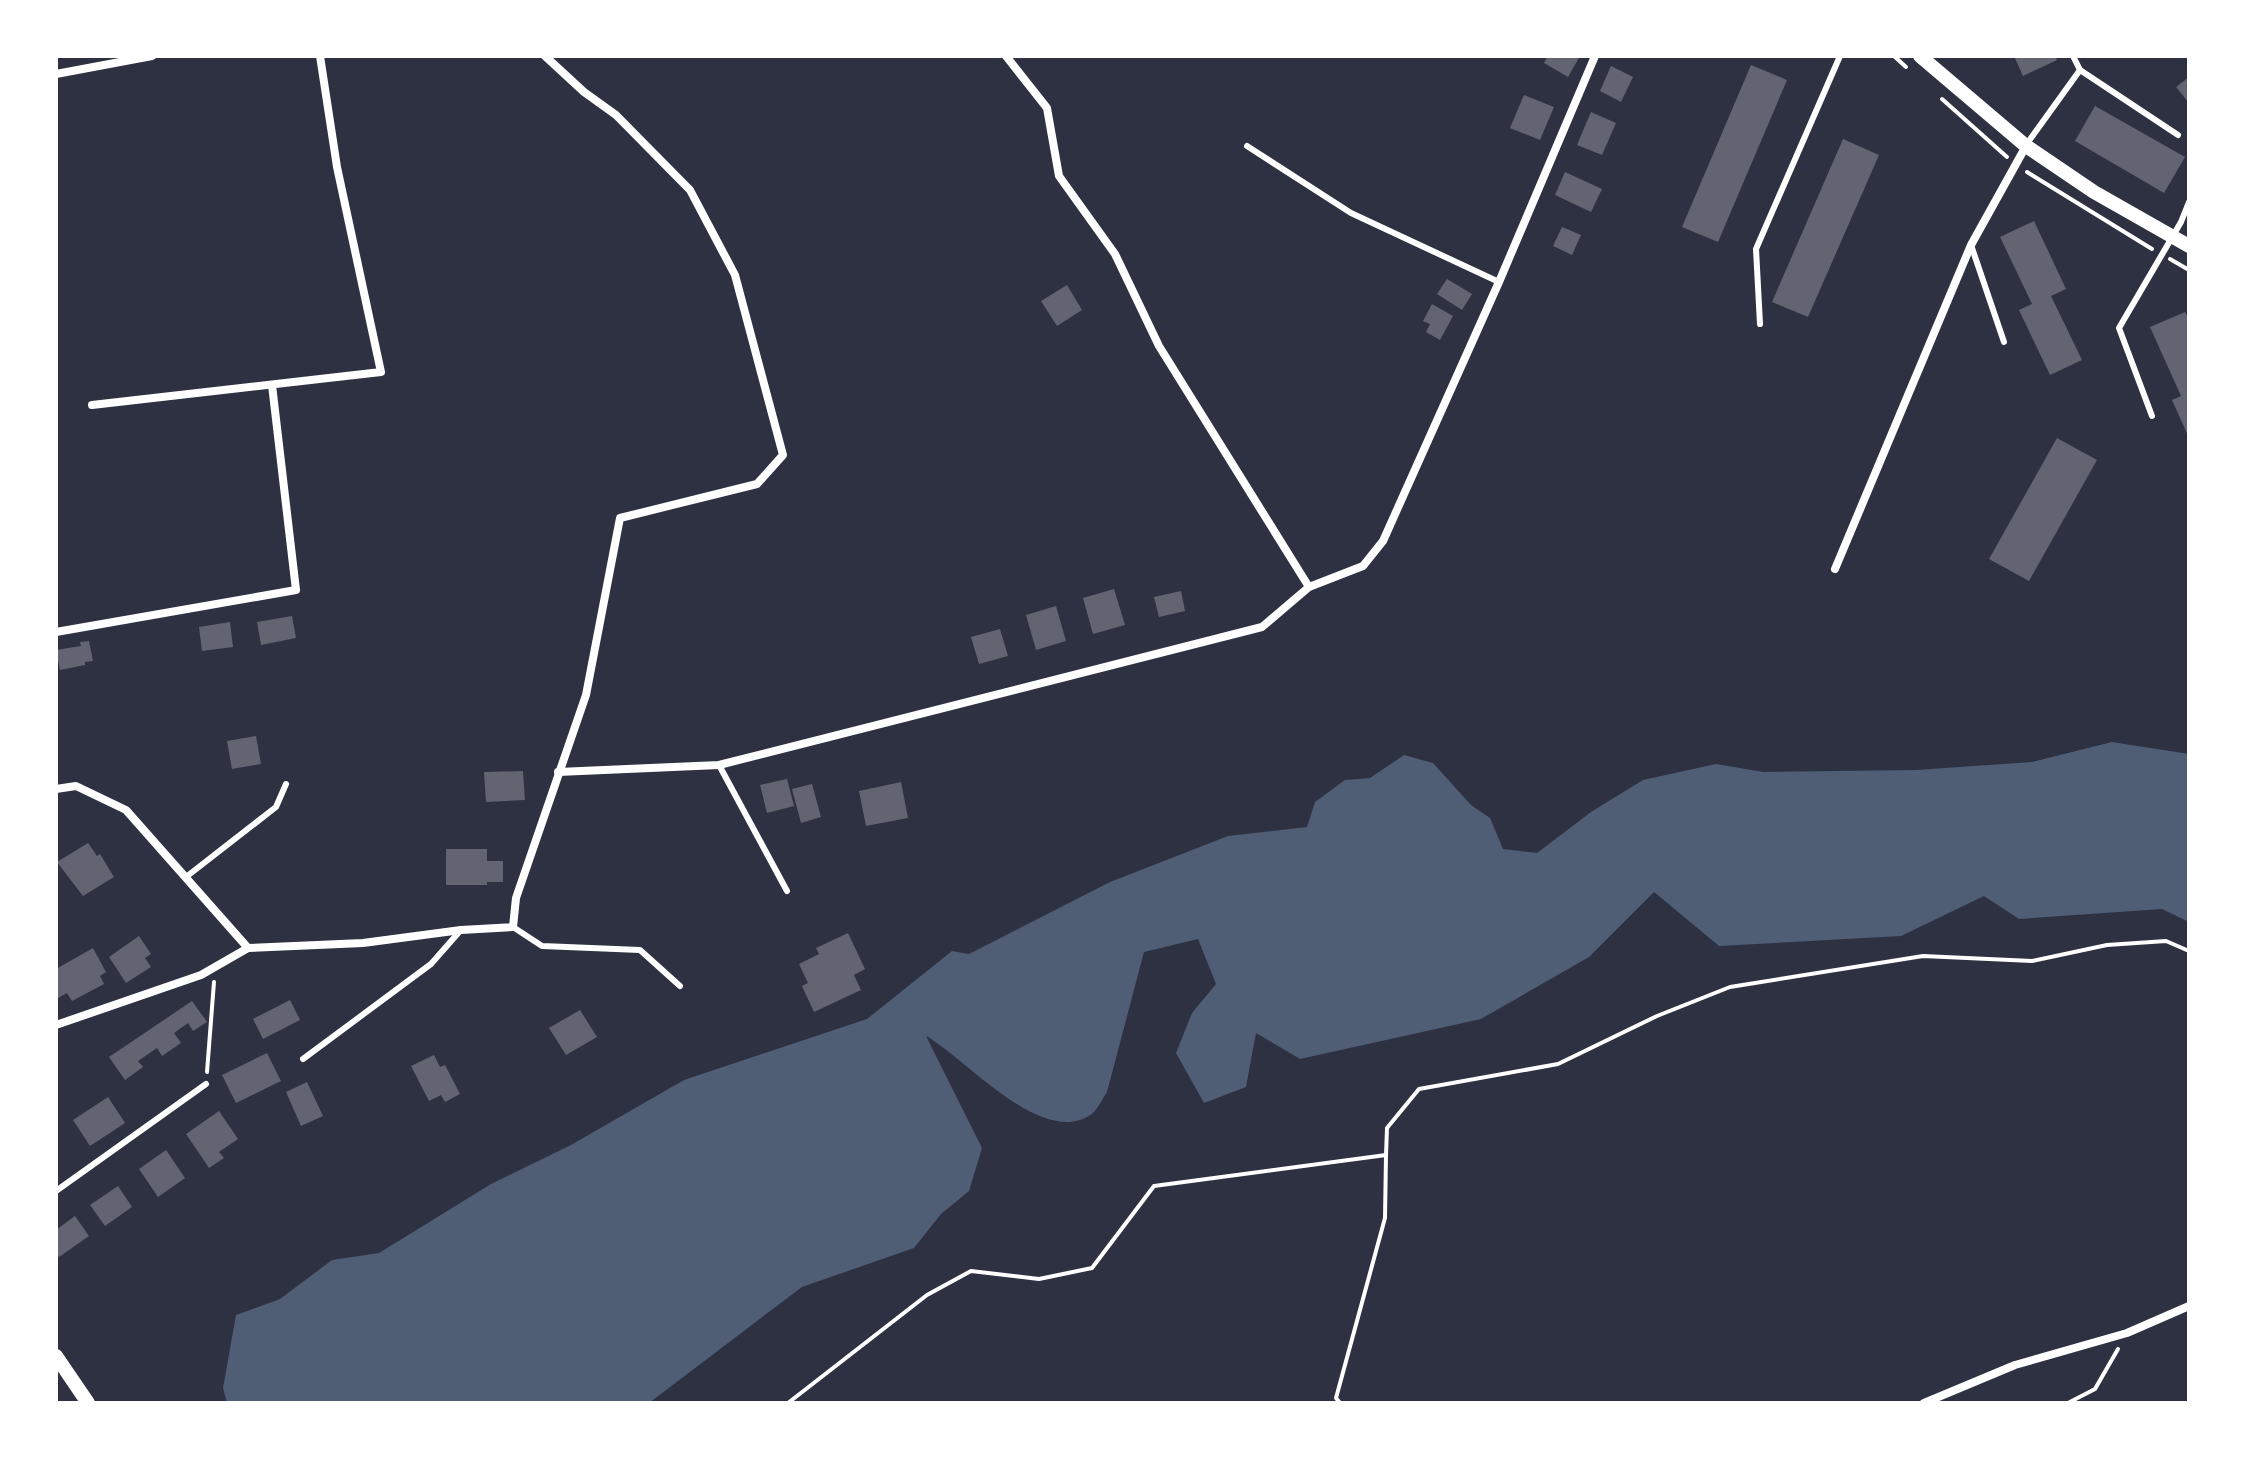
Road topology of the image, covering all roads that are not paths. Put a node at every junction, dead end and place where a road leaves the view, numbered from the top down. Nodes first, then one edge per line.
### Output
1 (152, 56) edge
2 (320, 56) edge
3 (545, 56) edge
4 (1006, 56) edge
5 (1595, 56) edge
6 (1840, 56) edge
7 (1920, 56) edge
8 (2073, 56) edge
9 (2080, 70) junction
10 (56, 74) edge
11 (2178, 135) dead end
12 (1247, 146) dead end
13 (2026, 146) junction
14 (2189, 202) edge
15 (2172, 237) junction
16 (1971, 245) junction
17 (2189, 246) edge
18 (1499, 282) junction
19 (1760, 324) dead end
20 (2004, 342) dead end
21 (272, 385) junction
22 (92, 405) dead end
23 (2152, 416) dead end
24 (1835, 569) dead end
25 (1309, 587) junction
26 (56, 632) edge
27 (719, 765) junction
28 (558, 772) junction
29 (286, 784) dead end
30 (56, 789) edge
31 (186, 877) junction
32 (787, 891) dead end
33 (513, 927) junction
34 (461, 930) junction
35 (248, 948) junction
36 (680, 986) dead end
37 (56, 1025) edge
38 (303, 1059) dead end
39 (206, 1084) road end
40 (56, 1191) edge
41 (2189, 1306) edge
42 (56, 1356) edge
43 (1952, 1393) junction
44 (88, 1403) edge
45 (1924, 1403) edge
46 (1948, 1403) edge

1 - 10 street
2 - 21 street
3 - 28 street
4 - 25 street
5 - 18 street
6 - 19 lane
7 - 13 street
8 - 9 lane
9 - 11 lane
9 - 13 lane
12 - 18 lane
13 - 15 street
13 - 16 street
14 - 15 lane
15 - 17 street
15 - 23 lane
16 - 20 lane
16 - 24 street
18 - 25 street
21 - 22 street
21 - 26 street
25 - 27 street
27 - 28 street
27 - 32 lane
28 - 33 street
29 - 31 lane
30 - 31 street
31 - 35 street
33 - 34 street
33 - 36 lane
34 - 35 street
34 - 38 lane
35 - 37 street
39 - 40 lane
41 - 43 street
42 - 44 street
43 - 45 street
43 - 46 street

